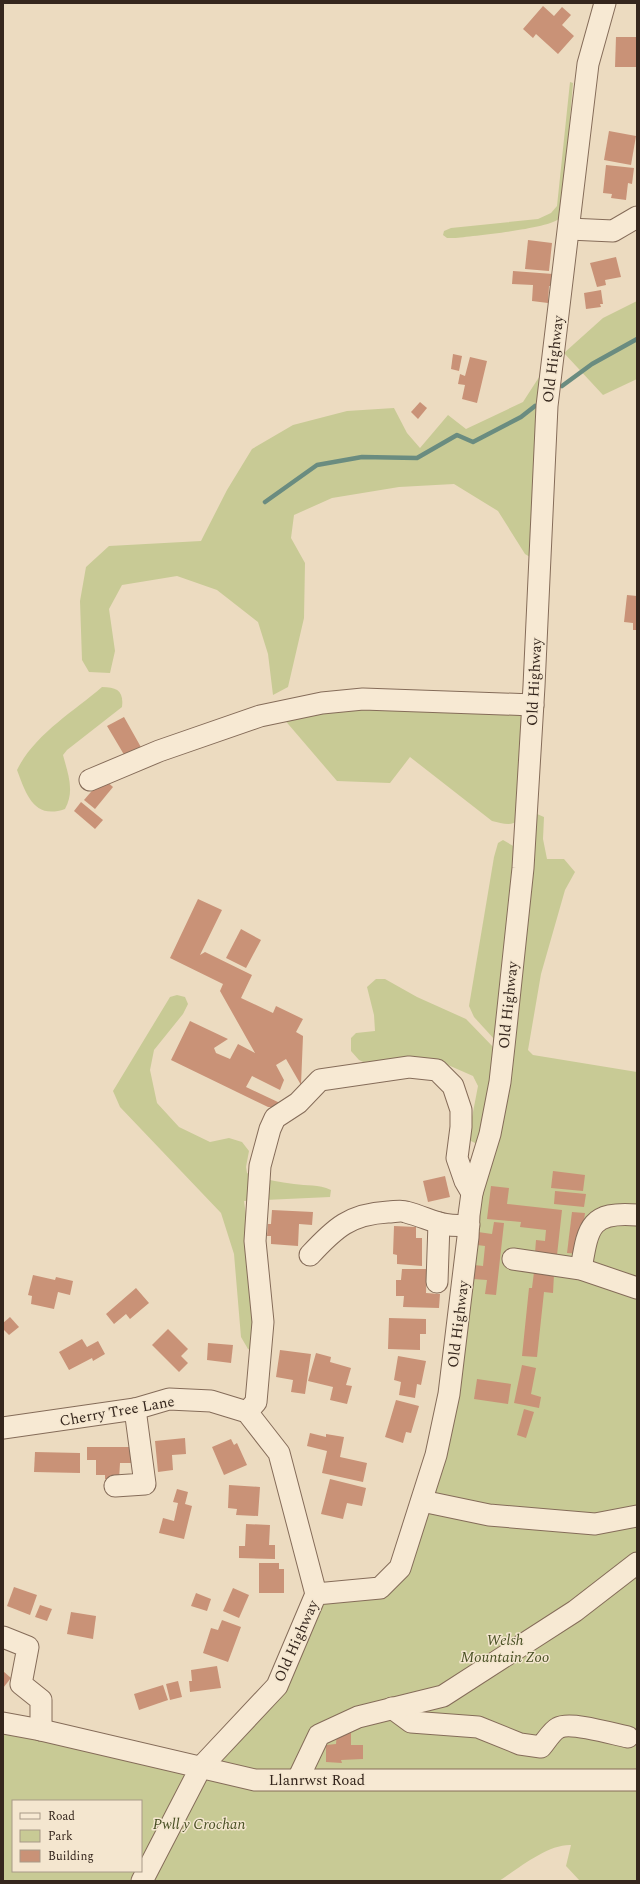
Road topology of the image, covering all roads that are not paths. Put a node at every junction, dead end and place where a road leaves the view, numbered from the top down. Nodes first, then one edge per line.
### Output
1 (605, 3) edge
2 (637, 217) edge
3 (569, 229) junction
4 (533, 705) junction
5 (90, 780) dead end
6 (472, 1193) junction
7 (637, 1215) edge
8 (439, 1223) junction
9 (469, 1225) junction
10 (310, 1255) dead end
11 (513, 1259) dead end
12 (581, 1269) junction
13 (437, 1282) dead end
14 (637, 1288) edge
15 (135, 1409) junction
16 (248, 1412) junction
17 (3, 1428) edge
18 (115, 1486) dead end
19 (422, 1501) junction
20 (637, 1516) edge
21 (637, 1562) edge
22 (316, 1594) junction
23 (3, 1637) edge
24 (392, 1708) junction
25 (3, 1723) edge
26 (41, 1730) junction
27 (628, 1737) dead end
28 (201, 1768) junction
29 (298, 1780) junction
30 (637, 1780) edge
31 (142, 1881) edge

1 - 3 street, Old Highway
2 - 3 street
3 - 4 street, Old Highway
4 - 5 street
4 - 6 street, Old Highway
6 - 9 street, Old Highway
6 - 16 street
7 - 12 street
8 - 9 street
8 - 10 street
8 - 13 street
9 - 19 street, Old Highway
11 - 12 street
12 - 14 street
15 - 16 street, Cherry Tree Lane
15 - 17 street, Cherry Tree Lane
15 - 18 street
16 - 22 street
19 - 20 street
19 - 22 street, Old Highway
21 - 24 street
22 - 28 street, Old Highway
23 - 26 street
24 - 27 street
24 - 29 street
25 - 26 street, Llanrwst Road
26 - 28 street, Llanrwst Road
28 - 29 street, Llanrwst Road
28 - 31 street, Old Highway
29 - 30 street, Llanrwst Road

